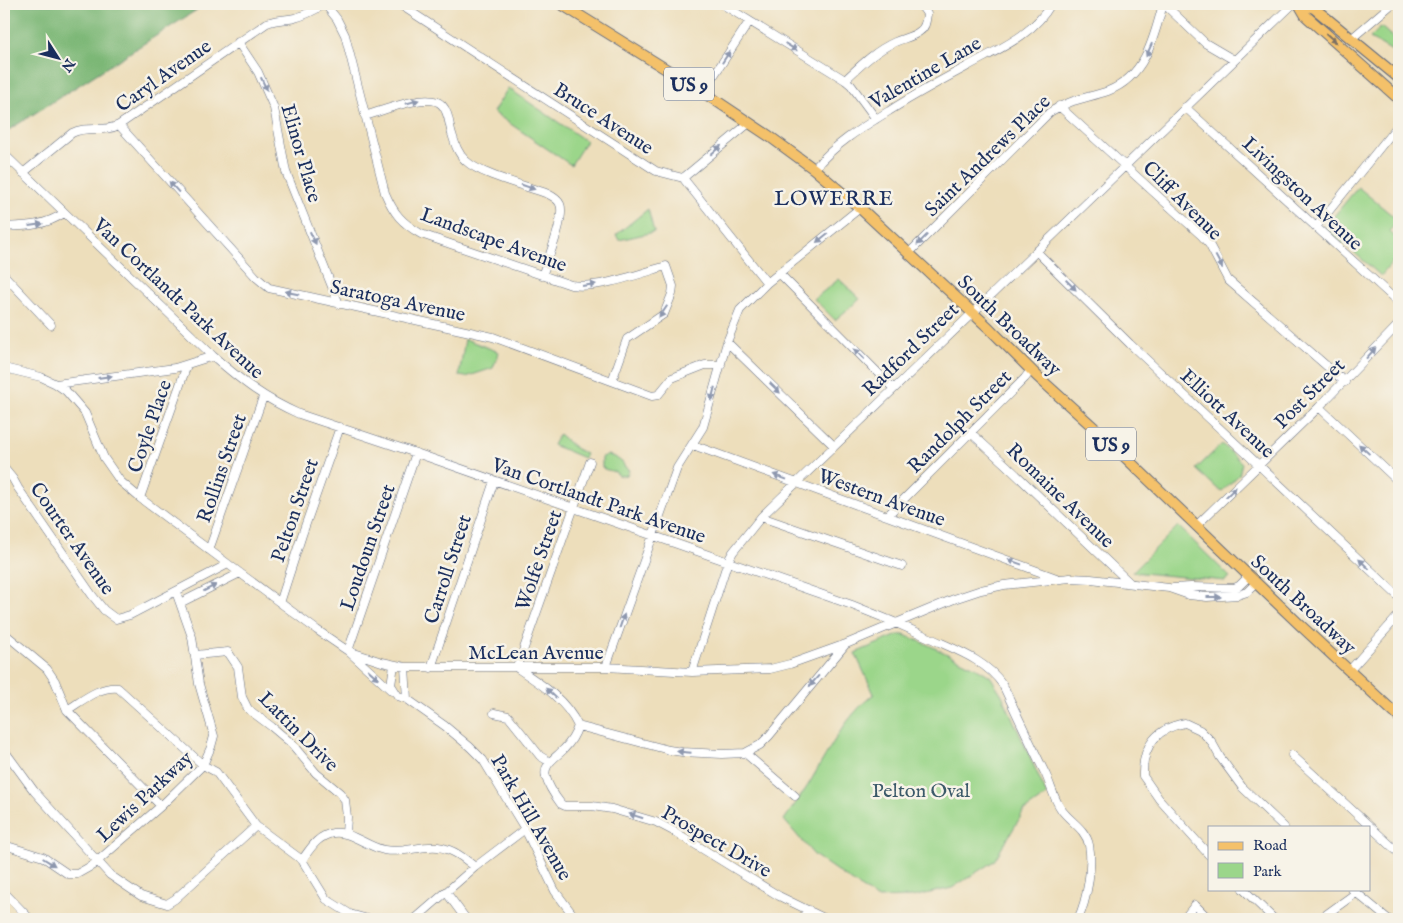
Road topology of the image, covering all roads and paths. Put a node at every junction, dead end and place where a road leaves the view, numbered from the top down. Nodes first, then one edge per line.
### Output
1 (325, 4) edge
2 (399, 4) edge
3 (561, 4) edge
4 (722, 4) edge
5 (920, 4) edge
6 (1051, 4) edge
7 (1164, 4) edge
8 (1293, 4) edge
9 (1299, 4) edge
10 (1304, 4) edge
11 (1392, 4) edge
12 (749, 22) junction
13 (1351, 39) junction
14 (238, 42) junction
15 (1234, 60) junction
16 (1399, 78) edge
17 (846, 80) junction
18 (703, 92) junction
19 (1399, 99) edge
20 (1059, 106) junction
21 (1185, 107) junction
22 (365, 116) junction
23 (876, 119) junction
24 (750, 123) junction
25 (1399, 124) edge
26 (119, 125) junction
27 (4, 154) edge
28 (1125, 165) junction
29 (814, 169) junction
30 (23, 173) junction
31 (683, 178) junction
32 (860, 208) junction
33 (64, 213) junction
34 (4, 227) edge
35 (1316, 227) junction
36 (1036, 251) junction
37 (909, 254) junction
38 (779, 273) junction
39 (4, 274) edge
40 (542, 276) junction
41 (767, 283) junction
42 (1399, 303) edge
43 (339, 304) junction
44 (972, 312) junction
45 (1399, 324) edge
46 (51, 325) dead end
47 (727, 342) junction
48 (213, 356) junction
49 (187, 365) junction
50 (721, 365) junction
51 (4, 368) edge
52 (1031, 370) junction
53 (612, 381) junction
54 (1345, 382) junction
55 (56, 384) junction
56 (893, 388) junction
57 (263, 396) junction
58 (1319, 407) junction
59 (340, 428) junction
60 (970, 432) junction
61 (693, 445) junction
62 (834, 446) junction
63 (416, 453) junction
64 (590, 462) dead end
65 (1259, 464) junction
66 (4, 468) edge
67 (494, 481) junction
68 (1399, 482) edge
69 (797, 483) junction
70 (140, 498) junction
71 (574, 508) junction
72 (887, 516) junction
73 (761, 517) junction
74 (1196, 526) junction
75 (652, 536) junction
76 (209, 550) junction
77 (728, 562) junction
78 (228, 564) junction
79 (902, 566) dead end
80 (240, 573) junction
81 (1061, 579) junction
82 (1253, 580) junction
83 (1130, 583) junction
84 (176, 592) junction
85 (1399, 597) edge
86 (180, 602) junction
87 (280, 603) junction
88 (1399, 615) edge
89 (895, 622) junction
90 (4, 633) edge
91 (846, 644) junction
92 (348, 651) junction
93 (195, 655) junction
94 (394, 665) junction
95 (405, 667) junction
96 (606, 667) junction
97 (431, 668) junction
98 (517, 668) junction
99 (1350, 670) junction
100 (692, 672) junction
101 (398, 696) junction
102 (407, 699) junction
103 (67, 710) junction
104 (494, 713) dead end
105 (1399, 717) edge
106 (578, 726) junction
107 (4, 750) edge
108 (745, 753) junction
109 (1292, 755) dead end
110 (550, 762) junction
111 (203, 766) junction
112 (795, 796) dead end
113 (161, 806) junction
114 (256, 826) junction
115 (1283, 826) edge
116 (1370, 826) edge
117 (1370, 826) edge
118 (525, 829) junction
119 (346, 834) junction
120 (4, 845) edge
121 (1399, 853) edge
122 (1208, 854) edge
123 (98, 860) junction
124 (302, 860) junction
125 (475, 867) junction
126 (1244, 890) edge
127 (1354, 891) edge
128 (4, 892) edge
129 (446, 892) junction
130 (809, 910) junction
131 (30, 919) edge
132 (368, 919) edge
133 (415, 919) edge
134 (466, 919) edge
135 (576, 919) edge
136 (801, 919) edge
137 (826, 919) edge
138 (1078, 919) edge
139 (1184, 919) edge
140 (1209, 919) edge
141 (1274, 919) edge
142 (1320, 919) edge
143 (1388, 919) edge

1 - 14 street, Caryl Avenue
1 - 22 street, Landscape Avenue
2 - 31 street, Bruce Avenue
3 - 18 main road, South Broadway / US 9
4 - 12 street
5 - 17 street
6 - 23 street, Valentine Lane
7 - 15 street
7 -> 20 street, Saint Andrews Place
8 - 15 street, Radford Street
9 -> 19 main road
10 - 13 main road
11 - 13 street
12 -> 17 street
18 -> 12 street
13 - 16 main road
14 - 26 street, Caryl Avenue
14 -> 43 street, Elinor Place
15 - 21 street, Radford Street
17 - 23 street
18 - 24 main road, South Broadway / US 9
20 - 28 street, Cliff Avenue
20 -> 37 street, Saint Andrews Place
21 - 28 street, Radford Street
21 - 35 street, Livingston Avenue
22 - 40 street, Landscape Avenue
22 -> 40 street
23 - 29 street, Valentine Lane
24 - 29 main road, South Broadway / US 9
31 -> 24 street
25 - 35 street
26 - 30 street, Caryl Avenue
43 -> 26 street, Saratoga Avenue
27 - 30 street, Van Cortlandt Park Avenue
28 - 36 street, Radford Street
28 -> 54 street, Cliff Avenue
29 - 32 main road, South Broadway / US 9
30 - 33 street, Van Cortlandt Park Avenue
31 - 41 street
32 - 37 main road, South Broadway / US 9
32 -> 38 street
34 -> 33 street
33 - 48 street, Van Cortlandt Park Avenue
35 - 42 street, Livingston Avenue
36 - 44 street, Radford Street
36 -> 65 street, Elliott Avenue
37 - 44 main road, South Broadway / US 9
38 - 41 street
56 -> 38 street
39 - 46 street
40 -> 53 street, Landscape Avenue
41 - 47 street
43 - 53 street, Saratoga Avenue
44 - 52 main road, South Broadway / US 9
44 - 56 street, Radford Street
54 -> 45 street, Post Street
47 - 50 street
47 -> 62 street
48 - 49 street
48 - 57 street, Van Cortlandt Park Avenue
55 -> 49 street
49 - 70 street, Coyle Place
50 - 53 street, Saratoga Avenue
50 -> 61 street
51 - 55 street, McLean Avenue
52 - 60 street, Randolph Street
52 - 74 main road, South Broadway / US 9
54 - 58 street, Post Street
55 - 70 street, McLean Avenue
56 - 62 street, Radford Street
57 - 59 street, Van Cortlandt Park Avenue
57 - 76 street, Rollins Street
58 - 65 street, Post Street
68 -> 58 street
59 - 63 street, Van Cortlandt Park Avenue
59 - 87 street, Pelton Street
60 - 72 street, Randolph Street
60 - 83 street, Romaine Avenue
69 -> 61 street, Western Avenue
61 - 75 street
62 - 69 street, Radford Street
63 - 67 street, Van Cortlandt Park Avenue
63 - 92 street, Loudoun Street
64 - 71 street, Wolfe Street
74 -> 65 street, Post Street
85 -> 65 street, Elliott Avenue
66 - 84 street, Courter Avenue
67 - 71 street, Van Cortlandt Park Avenue
67 - 97 street, Carroll Street
69 - 72 street, Western Avenue
69 - 73 street, Radford Street
70 - 76 street, McLean Avenue
71 - 75 street, Van Cortlandt Park Avenue
71 - 98 street, Wolfe Street
81 -> 72 street, Western Avenue
73 - 77 street, Radford Street
73 - 79 street
74 - 82 main road, South Broadway / US 9
75 - 77 street, Van Cortlandt Park Avenue
96 -> 75 street
76 - 78 street, McLean Avenue
77 - 89 street, Van Cortlandt Park Avenue
77 - 100 street, Radford Street
78 - 80 street, McLean Avenue
78 - 84 street
86 -> 80 street
80 - 87 street, McLean Avenue
81 - 83 street, McLean Avenue
81 - 89 street, McLean Avenue
82 - 83 street, McLean Avenue
82 - 99 main road, South Broadway / US 9
84 - 86 street, Lewis Parkway
86 - 93 street, Lewis Parkway
87 - 92 street, McLean Avenue
88 - 99 street
89 - 91 street, McLean Avenue
89 - 138 street, Van Cortlandt Park Avenue
90 - 103 street
91 - 100 street, McLean Avenue
91 -> 108 street
92 - 94 street, McLean Avenue
92 -> 101 street
93 - 111 street, Lewis Parkway
93 - 119 street, Lattin Drive
94 - 95 street, McLean Avenue
94 - 101 street
95 - 97 street, McLean Avenue
95 - 102 street
96 - 98 street, McLean Avenue
96 - 100 street, McLean Avenue
97 - 98 street, McLean Avenue
106 -> 98 street
99 - 105 main road, South Broadway / US 9
101 - 102 street, Park Hill Avenue
102 - 118 street, Park Hill Avenue
103 - 111 street
103 - 113 street
104 - 110 street
108 -> 106 street
106 - 110 street
107 - 123 street
108 - 112 street
109 - 117 street
130 -> 110 street, Prospect Drive
111 - 113 street, Lewis Parkway
111 - 114 street
113 - 123 street, Lewis Parkway
114 - 123 street
114 - 124 street
115 - 122 street
116 - 121 street
118 - 125 street
118 - 135 street, Park Hill Avenue
119 - 124 street
119 - 125 street
120 -> 123 street, Lewis Parkway
124 - 132 street
125 - 129 street
126 - 141 street
127 - 142 street
127 - 143 street
128 - 131 street
129 - 133 street
129 - 134 street
130 - 136 street
130 - 137 street, Prospect Drive
139 - 140 street

